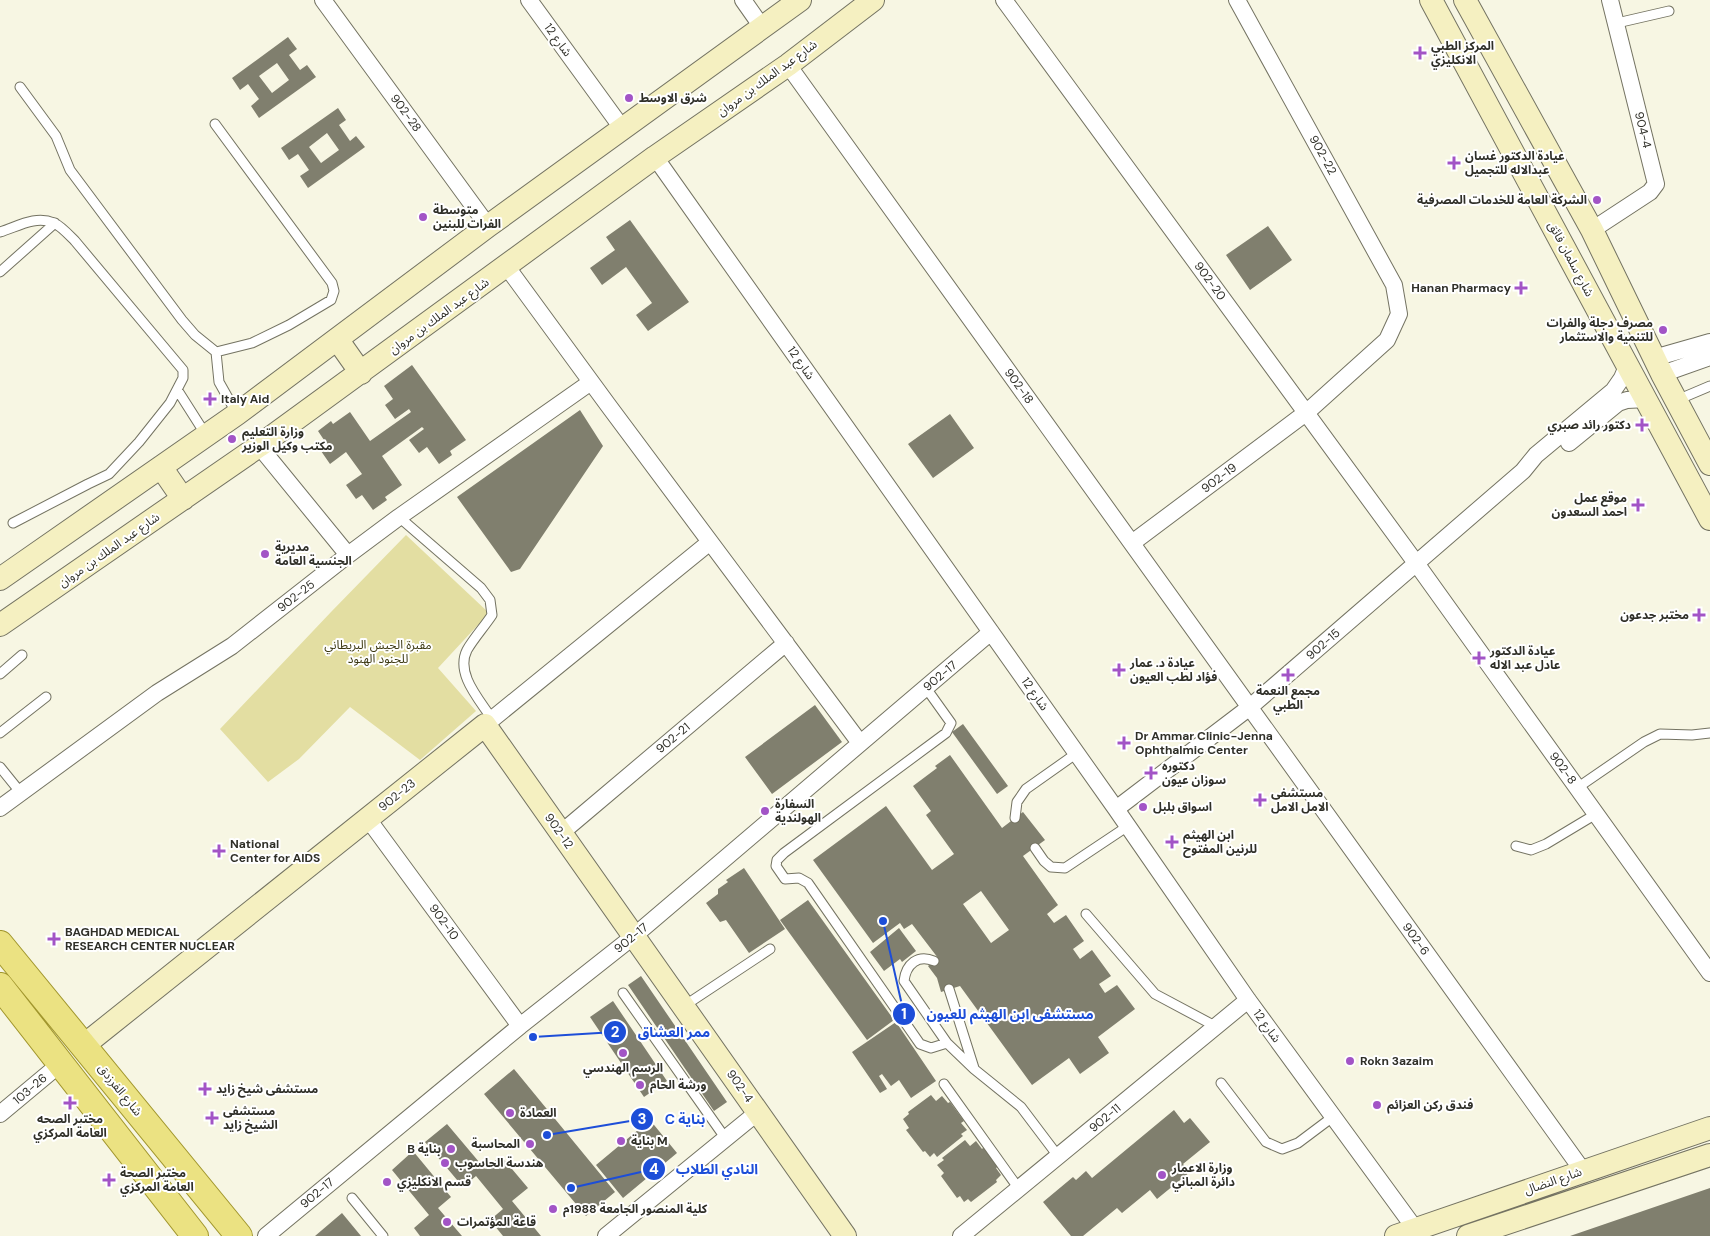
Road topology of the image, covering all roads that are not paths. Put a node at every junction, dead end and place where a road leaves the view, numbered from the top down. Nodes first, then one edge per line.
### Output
1 (323, 0) edge
2 (529, 0) edge
3 (743, 0) edge
4 (800, 0) edge
5 (1004, 0) edge
6 (1237, 0) edge
7 (1430, 0) edge
8 (1465, 0) edge
9 (1610, 0) edge
10 (863, 4) edge
11 (1669, 11) dead end
12 (1617, 24) junction
13 (762, 27) junction
14 (788, 65) junction
15 (20, 87) dead end
16 (215, 124) dead end
17 (622, 128) junction
18 (656, 157) junction
19 (55, 223) junction
20 (488, 226) junction
21 (1592, 230) junction
22 (0, 232) edge
23 (507, 267) junction
24 (0, 272) edge
25 (1398, 314) joint
26 (337, 339) junction
27 (1710, 342) edge
28 (216, 352) junction
29 (1710, 358) edge
30 (1628, 364) junction
31 (1658, 366) junction
32 (361, 373) junction
33 (591, 382) junction
34 (1710, 386) edge
35 (178, 391) junction
36 (1647, 399) junction
37 (1676, 400) junction
38 (1306, 412) junction
39 (237, 414) junction
40 (206, 436) junction
41 (259, 446) junction
42 (1710, 464) edge
43 (161, 467) junction
44 (1523, 472) junction
45 (183, 499) junction
46 (399, 517) junction
47 (1710, 519) edge
48 (13, 523) dead end
49 (710, 542) junction
50 (1132, 543) junction
51 (348, 555) junction
52 (1416, 563) junction
53 (0, 579) edge
54 (0, 625) edge
55 (991, 632) junction
56 (786, 644) junction
57 (22, 655) dead end
58 (0, 674) edge
59 (926, 688) junction
60 (46, 697) dead end
61 (1250, 707) junction
62 (488, 722) junction
63 (0, 733) edge
64 (1710, 733) edge
65 (860, 743) junction
66 (1077, 753) junction
67 (0, 767) edge
68 (1577, 788) junction
69 (21, 793) junction
70 (0, 808) edge
71 (1116, 809) junction
72 (1596, 814) junction
73 (1015, 818) dead end
74 (368, 819) junction
75 (1128, 826) junction
76 (561, 833) junction
77 (1516, 846) dead end
78 (1035, 848) dead end
79 (1086, 914) dead end
80 (634, 936) junction
81 (0, 944) edge
82 (770, 949) dead end
83 (934, 961) dead end
84 (1710, 973) edge
85 (0, 986) edge
86 (949, 989) dead end
87 (623, 993) dead end
88 (1248, 1000) junction
89 (683, 1006) junction
90 (520, 1026) junction
91 (1215, 1026) junction
92 (947, 1043) junction
93 (83, 1046) junction
94 (60, 1064) junction
95 (974, 1069) junction
96 (1221, 1083) dead end
97 (944, 1084) dead end
98 (758, 1112) junction
99 (0, 1114) edge
100 (1334, 1116) junction
101 (1710, 1128) edge
102 (726, 1139) junction
103 (1710, 1155) edge
104 (1058, 1156) junction
105 (1583, 1171) junction
106 (1019, 1189) junction
107 (352, 1198) dead end
108 (1406, 1233) edge
109 (196, 1236) edge
110 (239, 1236) edge
111 (266, 1236) edge
112 (383, 1236) edge
113 (606, 1236) edge
114 (845, 1236) edge
115 (962, 1236) edge
116 (1468, 1236) edge

1 - 20 street, 902-28
2 - 17 street, شارع 12
3 - 13 street
4 - 13 street
5 - 38 street, 902-20
6 - 25 street, 902-22
7 - 30 street, شارع سلمان فائق
8 - 21 street
9 - 12 street, 904-4
10 - 14 street, شارع عبد الملك بن مروان
11 - 12 lane
12 - 21 street, 904-4
13 - 17 street
14 - 18 street, شارع عبد الملك بن مروان
14 - 50 street, 902-18
15 - 28 lane
16 - 28 lane
17 - 20 street
18 - 23 street, شارع عبد الملك بن مروان
18 - 55 street, شارع 12
19 - 22 lane
19 - 24 lane
19 - 35 lane
20 - 26 street
21 - 31 street
23 - 32 street, شارع عبد الملك بن مروان
23 - 33 street
25 - 38 street, 902-19
26 - 32 street
26 - 39 street
27 - 31 street
28 - 39 lane
29 - 31 street
30 - 36 street, شارع سلمان فائق
30 - 44 street, 902-15
31 - 37 street
32 - 41 street, شارع عبد الملك بن مروان
33 - 46 street, 902-25
33 - 49 street
34 - 37 lane
35 - 40 lane
35 - 48 lane
36 - 44 street, 902-15
36 - 47 street, شارع سلمان فائق
37 - 42 street
38 - 50 street, 902-19
38 - 52 street, 902-20
39 - 40 street
40 - 43 street
41 - 45 street, شارع عبد الملك بن مروان
41 - 51 street
43 - 45 street
43 - 53 street
44 - 52 street, 902-15
45 - 54 street, شارع عبد الملك بن مروان
46 - 51 street, 902-25
46 - 62 lane
49 - 56 street
49 - 62 street, 902-23
50 - 61 street, 902-18
51 - 69 street, 902-25
52 - 61 street, 902-15
52 - 68 street, 902-8
55 - 59 street, 902-17
55 - 66 street, شارع 12
56 - 65 street
56 - 76 street, 902-21
57 - 58 lane
59 - 65 street, 902-17
59 - 92 lane
60 - 63 lane
61 - 71 street, 902-15
61 - 105 street, 902-6
62 - 74 street, 902-23
62 - 76 street, 902-12
64 - 68 lane
65 - 80 street, 902-17
66 - 71 street, شارع 12
66 - 73 lane
67 - 69 lane
68 - 72 street, 902-8
69 - 70 street, 902-25
71 - 75 street, شارع 12
72 - 77 lane
72 - 84 street, 902-8
74 - 90 street, 902-10
74 - 93 street, 902-23
75 - 78 lane
75 - 88 street, شارع 12
76 - 80 street, 902-12
79 - 91 lane
80 - 89 street, 902-4
80 - 90 street, 902-17
81 - 93 main road, شارع الفرزدق
82 - 89 lane
83 - 92 lane
85 - 94 main road
86 - 95 lane
87 - 102 lane
88 - 91 street, 902-11
88 - 100 street, شارع 12
89 - 98 street, 902-4
90 - 111 street, 902-17
91 - 104 street, 902-11
92 - 95 lane
93 - 110 main road, شارع الفرزدق
94 - 99 street, 103-26
94 - 109 main road
95 - 104 lane
96 - 100 lane
97 - 106 lane
98 - 102 street
98 - 114 street, 902-4
100 - 108 street, شارع 12
101 - 105 street, شارع النضال
102 - 113 street
103 - 116 street, شارع النضال
104 - 106 street, 902-11
105 - 108 street, شارع النضال
106 - 115 street, 902-11
107 - 112 lane

